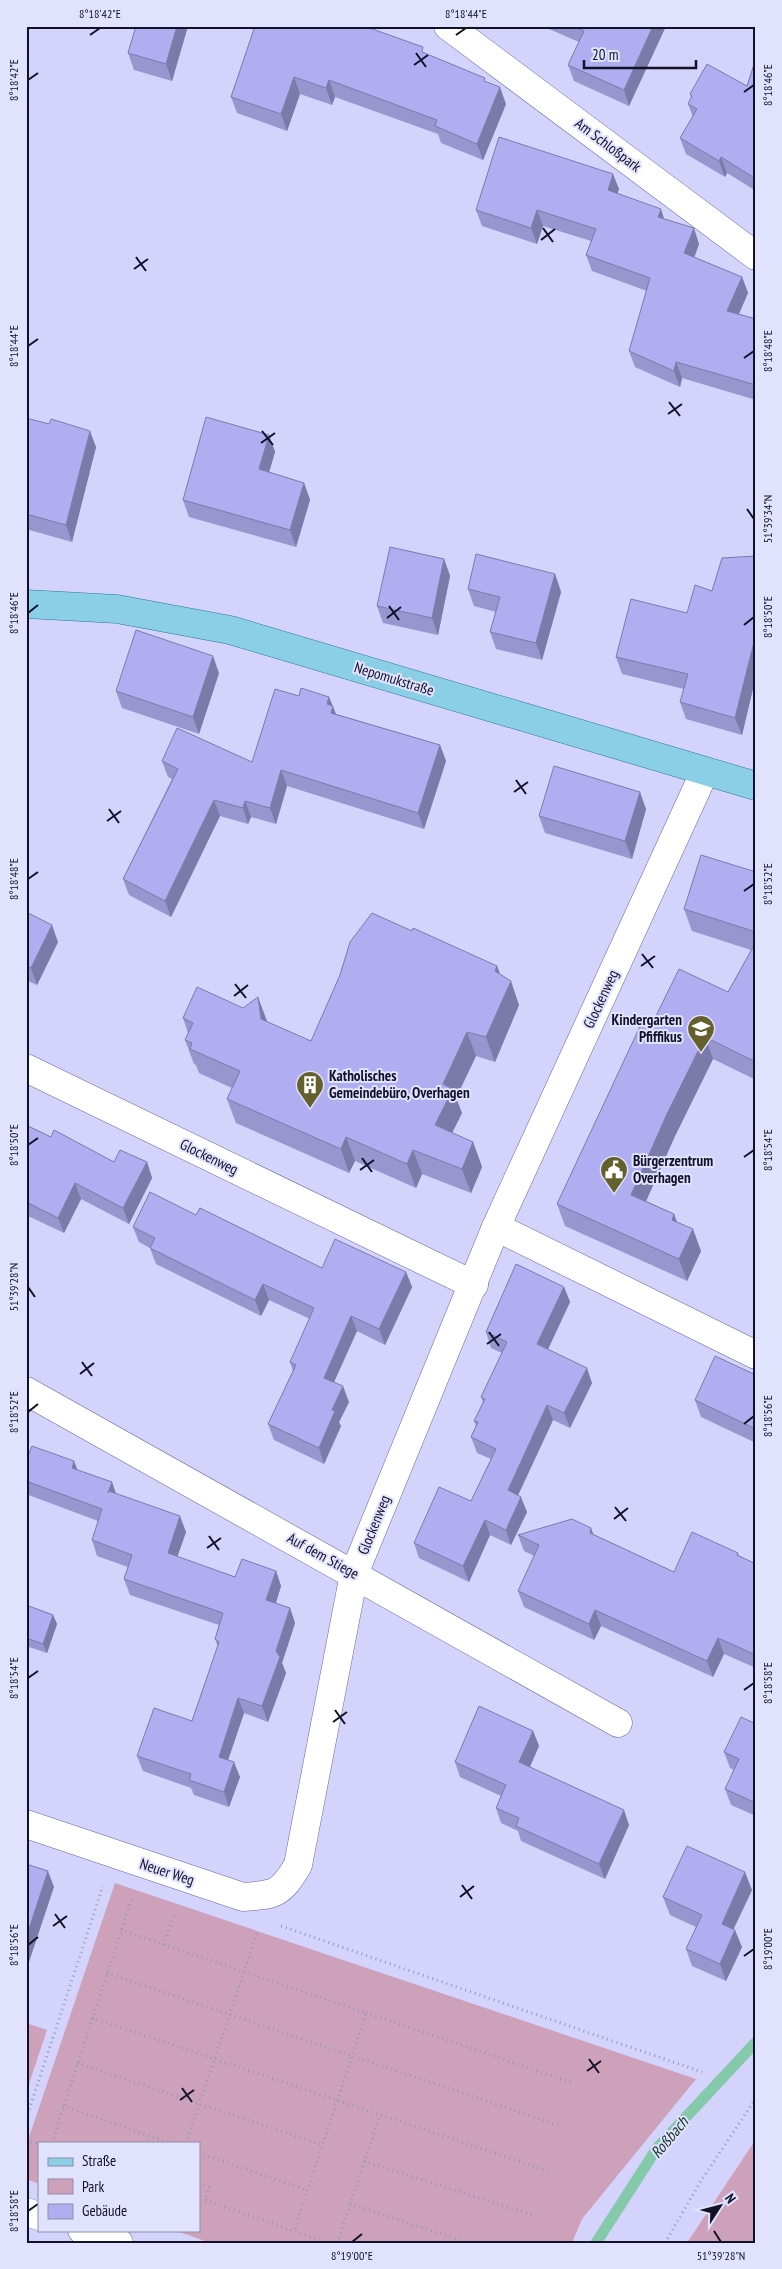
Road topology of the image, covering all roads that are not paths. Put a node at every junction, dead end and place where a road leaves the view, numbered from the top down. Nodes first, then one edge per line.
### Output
1 (457, 29) edge
2 (756, 256) edge
3 (26, 604) edge
4 (705, 771) junction
5 (756, 786) edge
6 (26, 1068) edge
7 (496, 1227) junction
8 (474, 1285) junction
9 (756, 1355) edge
10 (26, 1391) edge
11 (354, 1574) junction
12 (618, 1724) dead end
13 (26, 1824) edge
14 (266, 1907) joint
15 (26, 2212) edge
16 (38, 2216) edge
17 (88, 2232) edge
18 (119, 2243) edge

1 - 2 street, Am Schloßpark
3 - 4 main road, Nepomukstraße
4 - 5 main road, Nepomukstraße
4 - 7 street, Glockenweg
6 - 8 street, Glockenweg
7 - 8 street, Glockenweg
7 - 9 street
8 - 11 street, Glockenweg
10 - 11 street, Auf dem Stiege
11 - 12 street, Auf dem Stiege
11 - 14 street, Glockenweg
13 - 14 street, Neuer Weg
15 - 16 street
17 - 18 street

